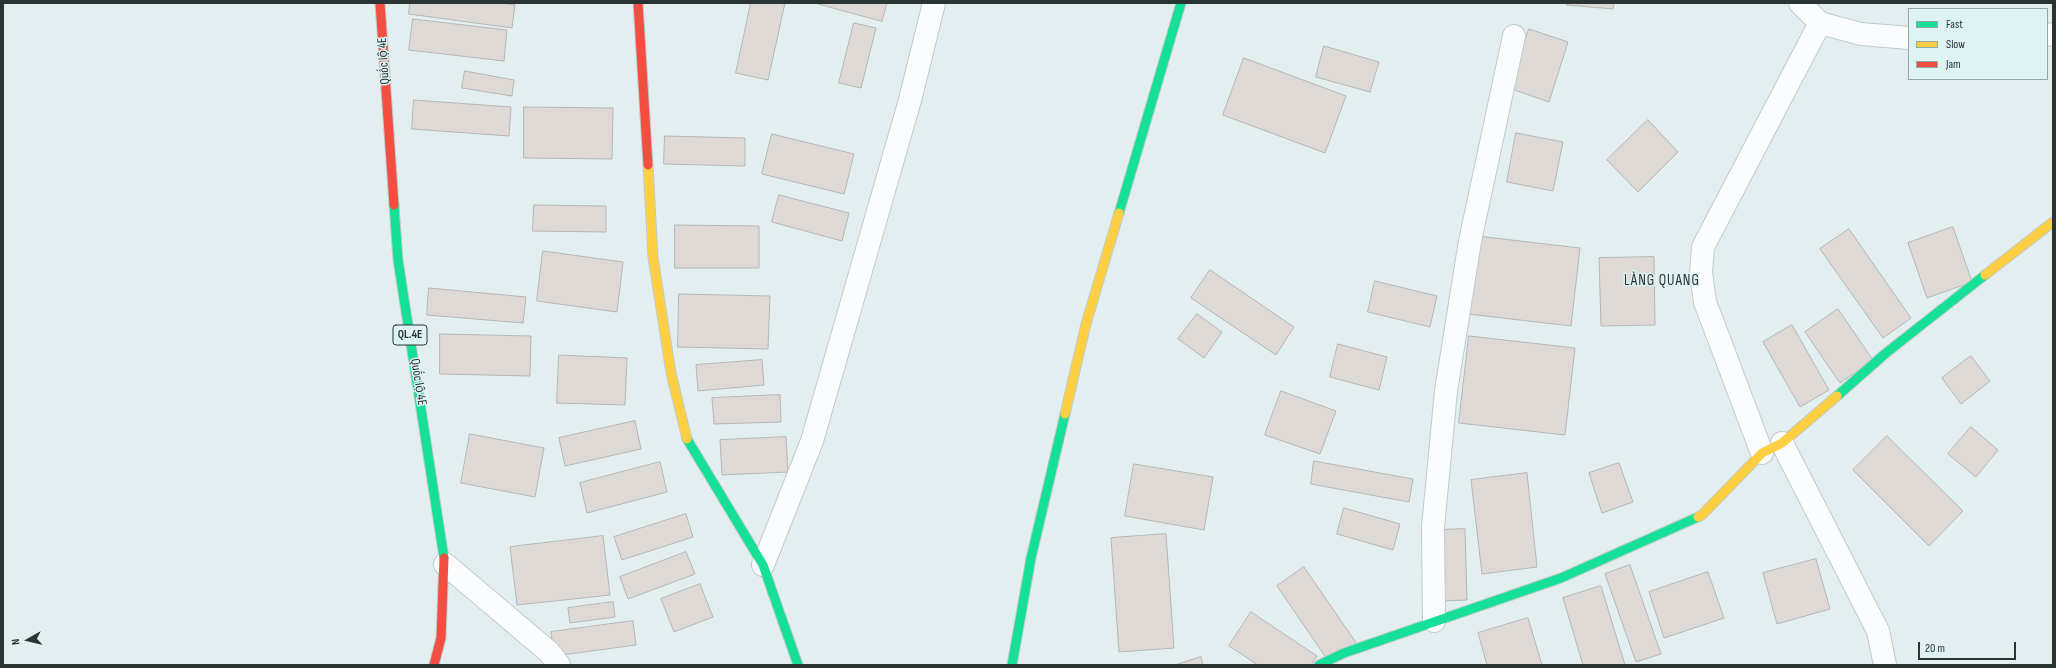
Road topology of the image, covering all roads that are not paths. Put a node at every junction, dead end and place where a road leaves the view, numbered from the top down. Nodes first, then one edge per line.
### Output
1 (380, 3) edge
2 (638, 3) edge
3 (934, 3) edge
4 (1181, 3) edge
5 (1800, 3) edge
6 (1820, 23) junction
7 (1514, 36) dead end
8 (1908, 38) edge
9 (2053, 222) edge
10 (1782, 443) junction
11 (1762, 453) junction
12 (445, 564) junction
13 (763, 565) junction
14 (1434, 622) junction
15 (434, 665) edge
16 (559, 665) edge
17 (798, 665) edge
18 (1012, 665) edge
19 (1319, 665) edge
20 (1885, 665) edge

1 - 12 street, Quốc lộ 4E / QL.4E
2 - 13 street
3 - 13 street
4 - 18 street
5 - 6 street
6 - 8 street
6 - 11 street
7 - 14 street
9 - 10 street
10 - 11 street
10 - 20 street
11 - 14 street
12 - 15 street, Quốc lộ 4E / QL.4E
12 - 16 street
13 - 17 street
14 - 19 street

